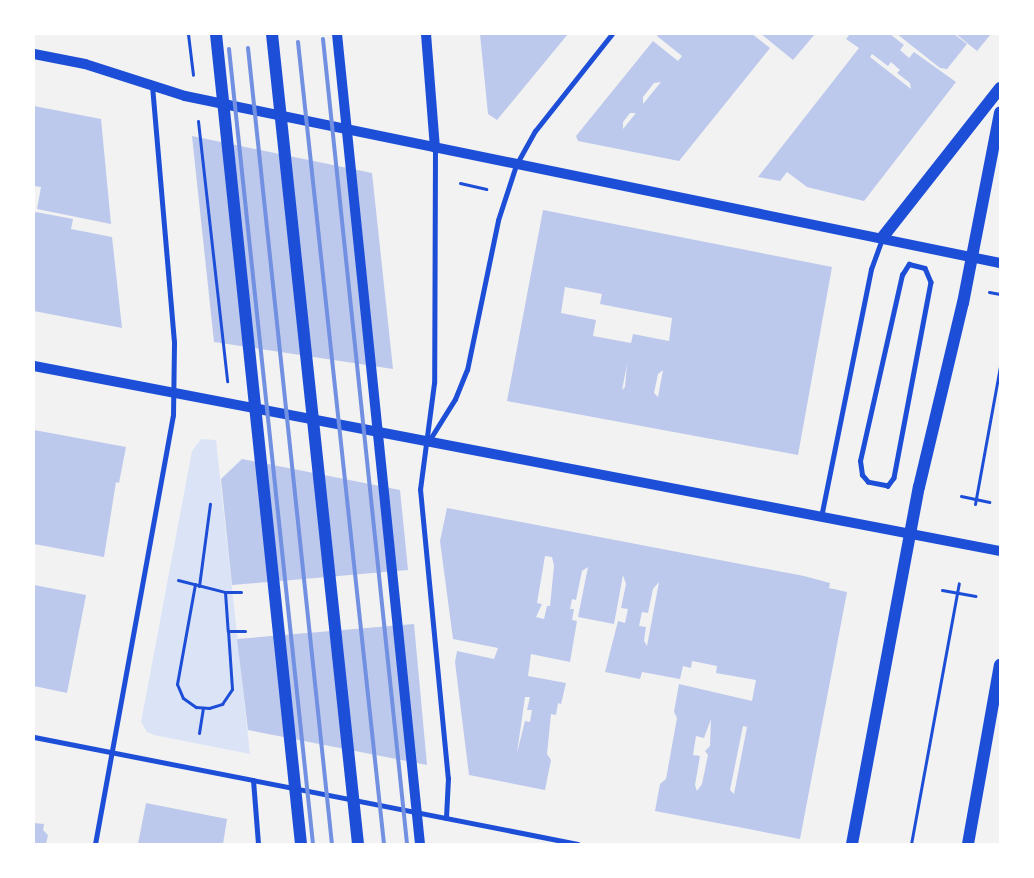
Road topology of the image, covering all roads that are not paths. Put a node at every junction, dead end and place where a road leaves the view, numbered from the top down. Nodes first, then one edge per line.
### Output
1 (216, 34) edge
2 (337, 34) edge
3 (426, 34) edge
4 (612, 34) edge
5 (273, 39) edge
6 (34, 54) edge
7 (152, 86) junction
8 (1000, 88) edge
9 (1000, 113) edge
10 (435, 148) junction
11 (516, 165) junction
12 (882, 238) junction
13 (972, 257) junction
14 (1000, 262) edge
15 (905, 268) joint
16 (34, 366) edge
17 (174, 393) junction
18 (428, 442) junction
19 (821, 517) junction
20 (910, 534) junction
21 (1000, 550) edge
22 (1000, 665) edge
23 (34, 737) edge
24 (112, 752) junction
25 (253, 780) junction
26 (446, 818) junction
27 (95, 844) edge
28 (258, 844) edge
29 (302, 844) edge
30 (358, 844) edge
31 (420, 844) edge
32 (578, 844) edge
33 (852, 844) edge
34 (968, 844) edge

1 - 29 main road
2 - 31 main road
3 - 10 main road
4 - 11 street
5 - 30 main road
6 - 7 main road
7 - 10 main road
7 - 17 street
8 - 12 main road
9 - 13 main road
10 - 11 main road
10 - 18 street
11 - 12 main road
11 - 18 street
12 - 13 main road
12 - 19 street
13 - 14 main road
13 - 20 main road
15 - 15 street
16 - 17 main road
17 - 18 main road
17 - 24 street
18 - 19 main road
18 - 26 street
19 - 20 main road
20 - 21 main road
20 - 33 main road
22 - 34 main road
23 - 24 street
24 - 25 street
24 - 27 street
25 - 26 street
25 - 28 street
26 - 32 street

